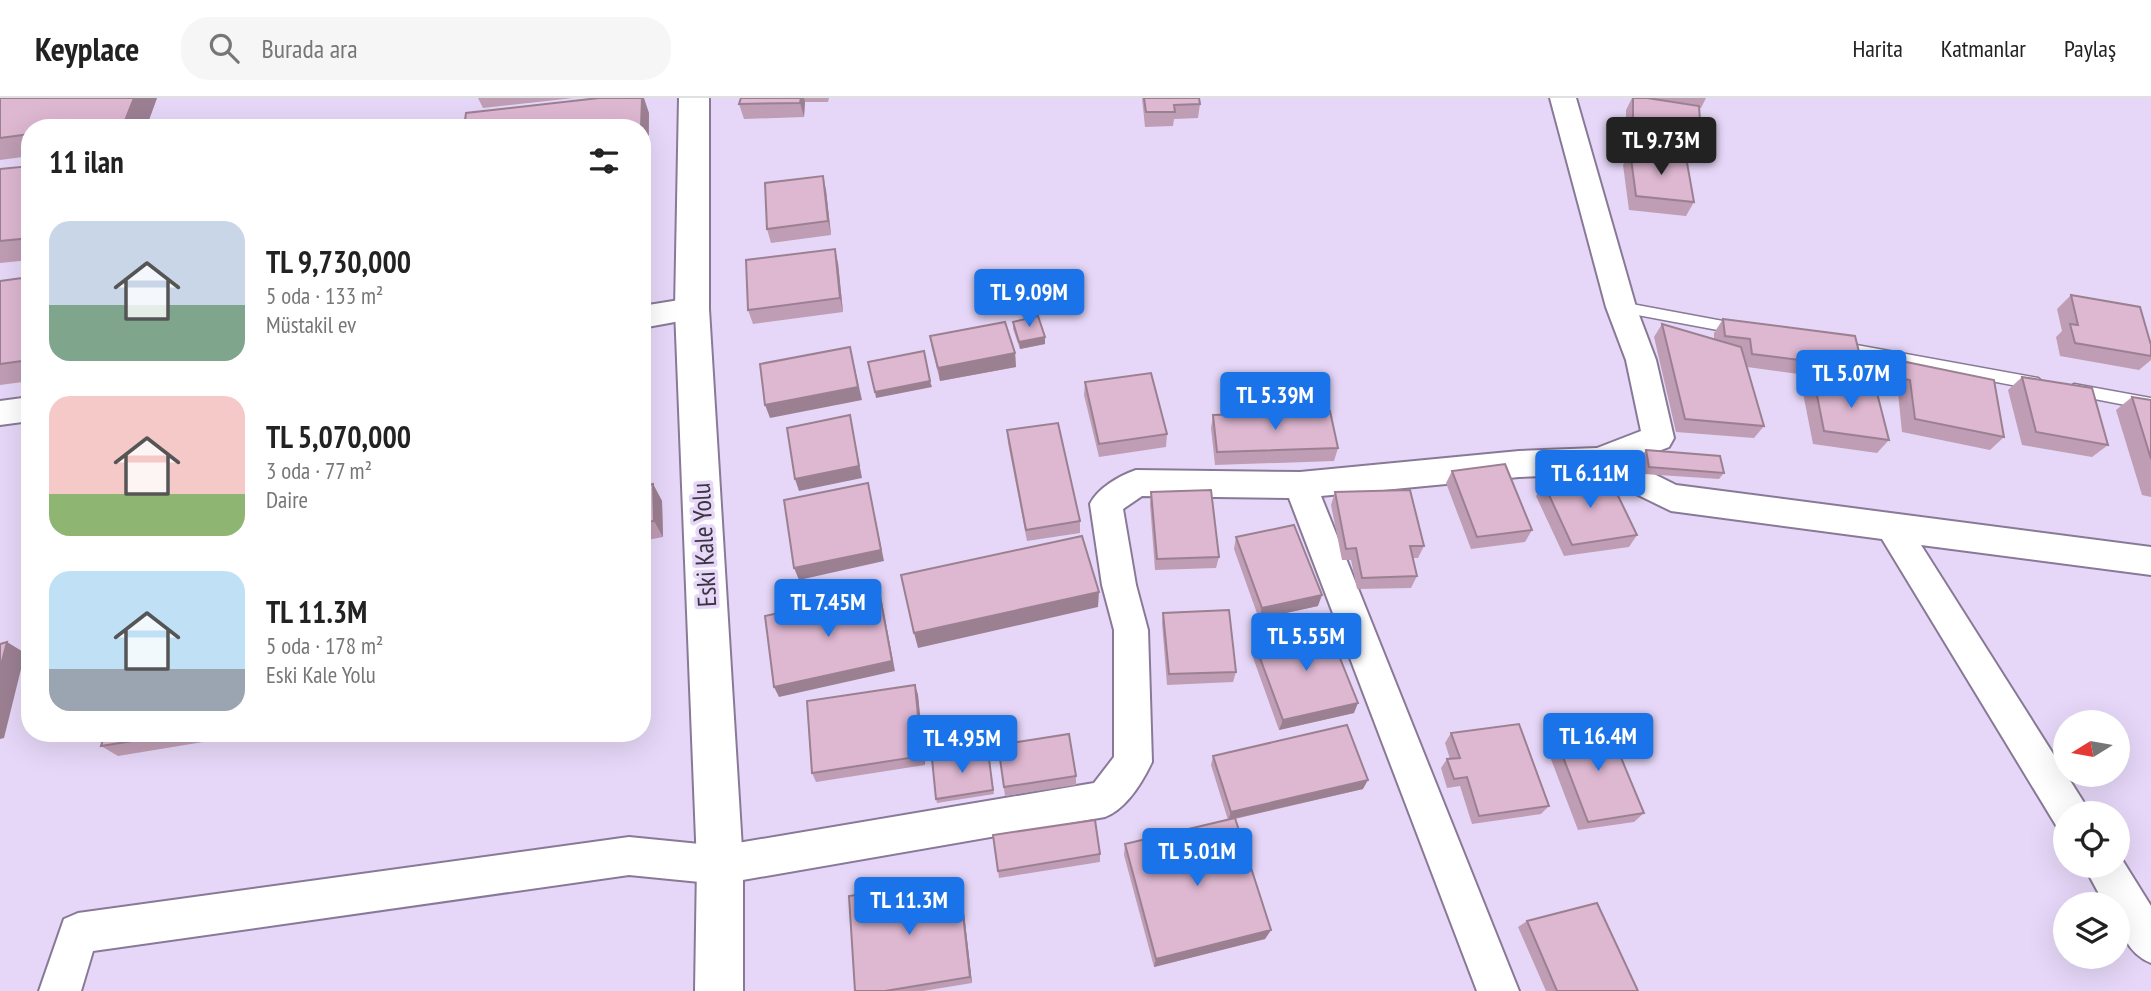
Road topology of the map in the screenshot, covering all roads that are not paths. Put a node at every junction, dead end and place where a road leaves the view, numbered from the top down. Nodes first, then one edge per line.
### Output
1 (694, 98) edge
2 (1563, 98) edge
3 (1621, 307) junction
4 (692, 309) junction
5 (651, 316) edge
6 (1757, 332) edge
7 (1825, 345) edge
8 (2151, 404) edge
9 (21, 410) edge
10 (0, 413) edge
11 (1599, 461) junction
12 (1300, 485) junction
13 (1893, 529) junction
14 (2151, 561) edge
15 (2062, 801) edge
16 (720, 865) junction
17 (2110, 878) edge
18 (2151, 943) edge
19 (60, 991) edge
20 (719, 991) edge
21 (1498, 991) edge

1 - 4 street, Eski Kale Yolu
2 - 3 street
3 - 6 lane
3 - 11 street
4 - 5 street
4 - 16 street, Eski Kale Yolu
7 - 8 lane
9 - 10 street
11 - 12 street
11 - 13 street
12 - 16 street
12 - 21 street
13 - 14 street
13 - 15 street
16 - 19 street
16 - 20 street, Eski Kale Yolu
17 - 18 street

